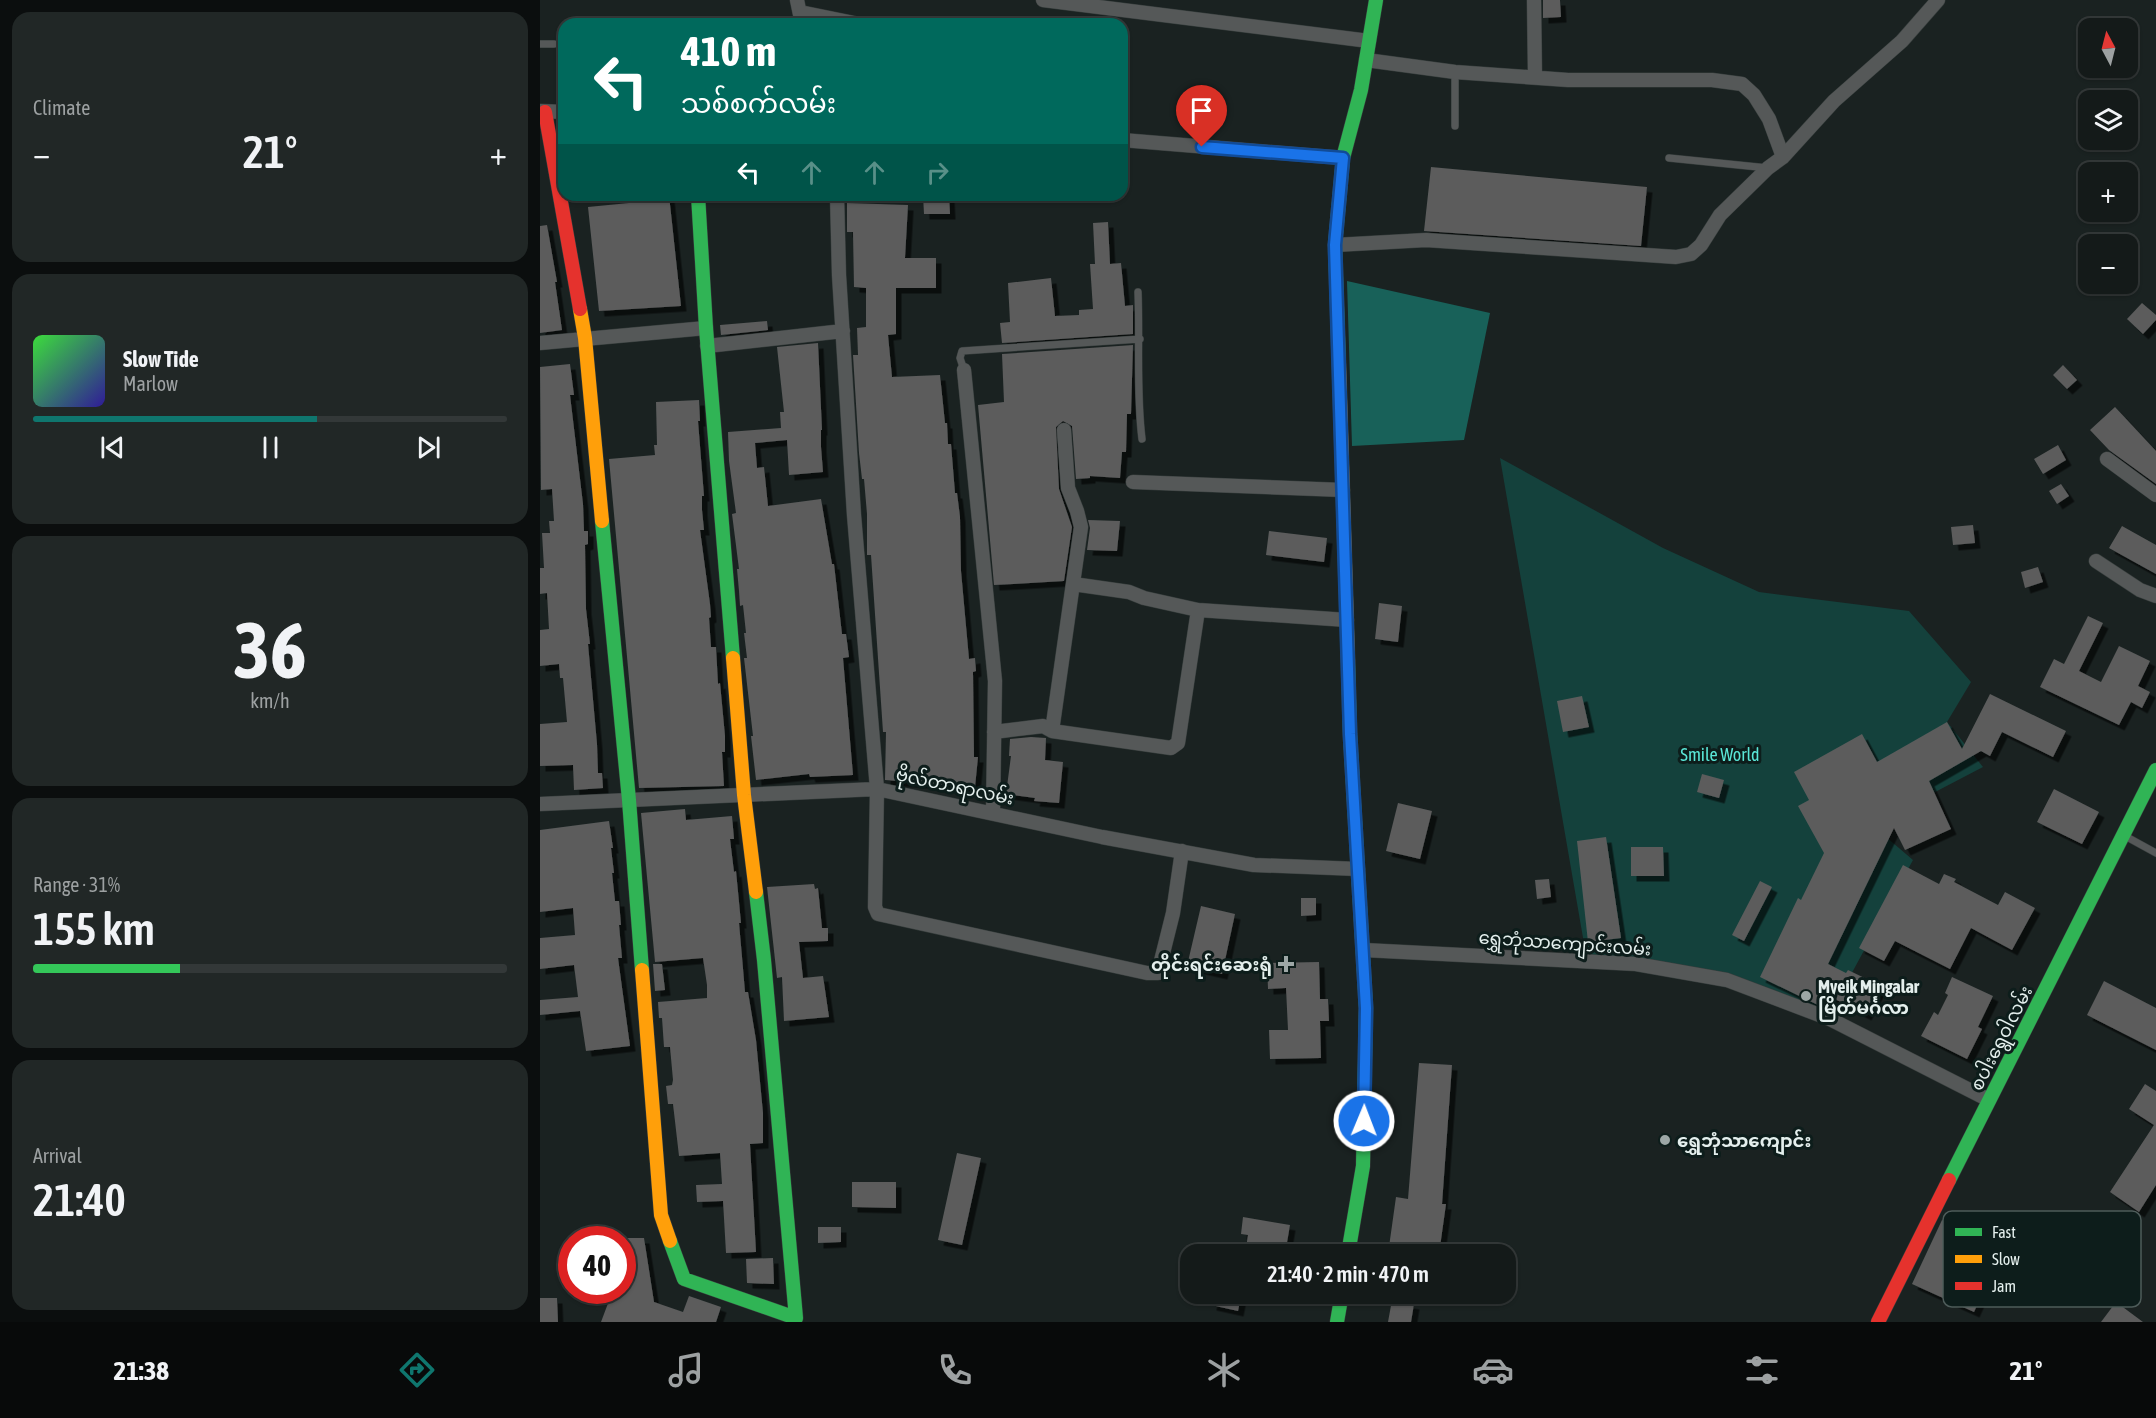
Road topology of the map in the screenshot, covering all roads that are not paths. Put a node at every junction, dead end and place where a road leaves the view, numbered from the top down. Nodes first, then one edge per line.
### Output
1 (1043, 0) edge
2 (1376, 0) edge
3 (1534, 0) edge
4 (1938, 0) edge
5 (800, 12) edge
6 (830, 18) edge
7 (1369, 41) junction
8 (540, 44) edge
9 (554, 44) dead end
10 (1366, 60) junction
11 (1455, 72) junction
12 (1535, 77) junction
13 (542, 111) edge
14 (558, 112) edge
15 (1455, 126) dead end
16 (1128, 140) edge
17 (1783, 157) junction
18 (1343, 158) junction
19 (1669, 158) dead end
20 (1768, 168) junction
21 (558, 195) edge
22 (559, 201) edge
23 (698, 201) edge
24 (837, 201) edge
25 (1335, 245) junction
26 (1138, 292) dead end
27 (706, 328) junction
28 (843, 331) junction
29 (585, 338) junction
30 (1140, 339) junction
31 (540, 343) edge
32 (707, 346) junction
33 (964, 370) joint
34 (1064, 430) dead end
35 (1142, 439) dead end
36 (2107, 459) dead end
37 (1132, 482) dead end
38 (1343, 490) junction
39 (2156, 495) edge
40 (2096, 561) dead end
41 (1073, 585) junction
42 (2156, 596) edge
43 (1198, 610) junction
44 (1347, 620) junction
45 (1052, 731) junction
46 (994, 732) junction
47 (2156, 770) edge
48 (877, 789) junction
49 (744, 795) junction
50 (629, 800) junction
51 (540, 804) edge
52 (993, 812) junction
53 (2123, 835) junction
54 (1182, 851) junction
55 (2156, 853) edge
56 (1358, 869) junction
57 (1364, 950) junction
58 (1989, 1100) junction
59 (1350, 1244) edge
60 (1340, 1304) edge
61 (796, 1320) edge
62 (1337, 1322) edge
63 (1878, 1322) edge

1 - 7 street
2 - 7 street
3 - 12 street
4 - 17 street
5 - 6 street
7 - 10 street
8 - 9 lane
10 - 11 street
10 - 18 street
11 - 12 street
11 - 15 lane
12 - 17 street
13 - 14 street
13 - 21 street
16 - 18 street
17 - 20 street
18 - 25 street
19 - 20 lane
20 - 25 street
22 - 29 street
23 - 27 street
24 - 28 street
25 - 38 street
26 - 30 lane
27 - 29 street
27 - 32 street
28 - 32 street
28 - 48 street
29 - 31 street
29 - 50 street
30 - 33 lane
30 - 35 lane
32 - 49 street
33 - 46 street
34 - 41 street
36 - 39 street
37 - 38 street
38 - 44 street
40 - 42 street
41 - 43 street
41 - 45 street
43 - 44 street
43 - 45 street
44 - 56 street
45 - 46 street
46 - 52 street
47 - 53 street, စပါးရွေဝါလမ်း
48 - 49 street, ဗိုလ်တာရာလမ်း
48 - 52 street, ဗိုလ်တာရာလမ်း
48 - 54 street
49 - 50 street, ဗိုလ်တာရာလမ်း
49 - 61 street
50 - 51 street, ဗိုလ်တာရာလမ်း
50 - 61 street
52 - 54 street, ဗိုလ်တာရာလမ်း
53 - 55 lane
53 - 58 street, စပါးရွေဝါလမ်း
54 - 56 street, ဗိုလ်တာရာလမ်း
56 - 57 street
57 - 58 street, ရွှေဘုံသာကျောင်းလမ်း
57 - 59 street
58 - 63 street, စပါးရွေဝါလမ်း
60 - 62 street

